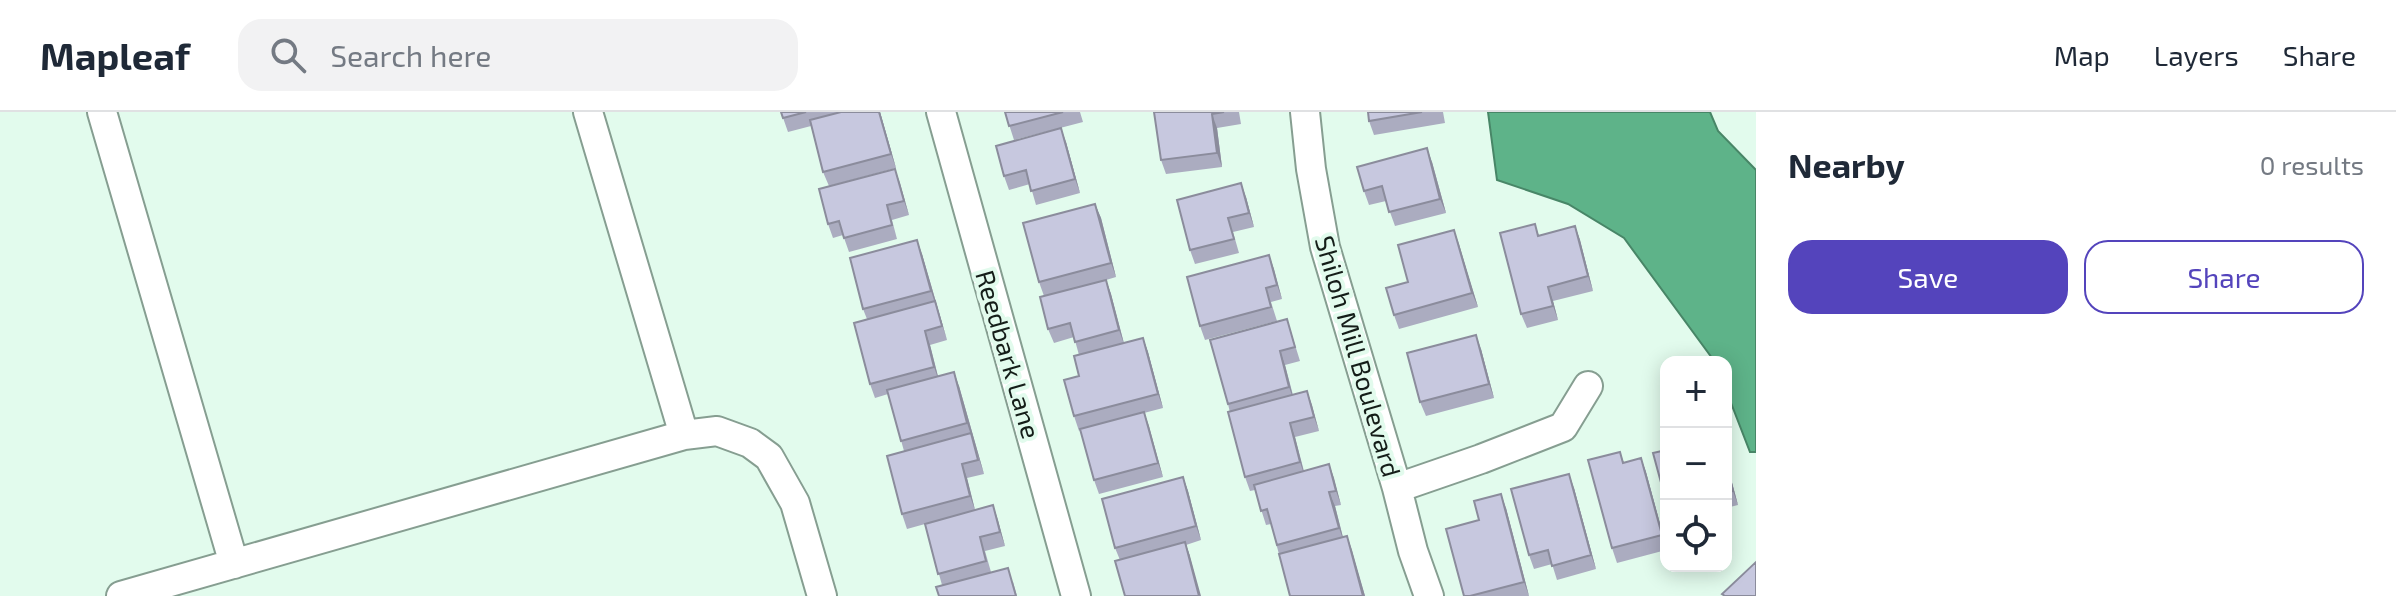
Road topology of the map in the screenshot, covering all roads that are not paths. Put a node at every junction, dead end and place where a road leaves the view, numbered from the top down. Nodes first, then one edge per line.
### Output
1 (102, 112) edge
2 (588, 112) edge
3 (941, 112) edge
4 (1305, 112) edge
5 (1588, 386) dead end
6 (684, 435) junction
7 (1397, 488) junction
8 (234, 564) junction
9 (121, 596) edge
10 (822, 596) edge
11 (1076, 596) edge
12 (1429, 596) edge

1 - 8 street
2 - 6 street
3 - 11 street, Reedbark Lane
4 - 7 street, Shiloh Mill Boulevard
5 - 7 street
6 - 8 street
6 - 10 street
7 - 12 street, Shiloh Mill Boulevard
8 - 9 street

